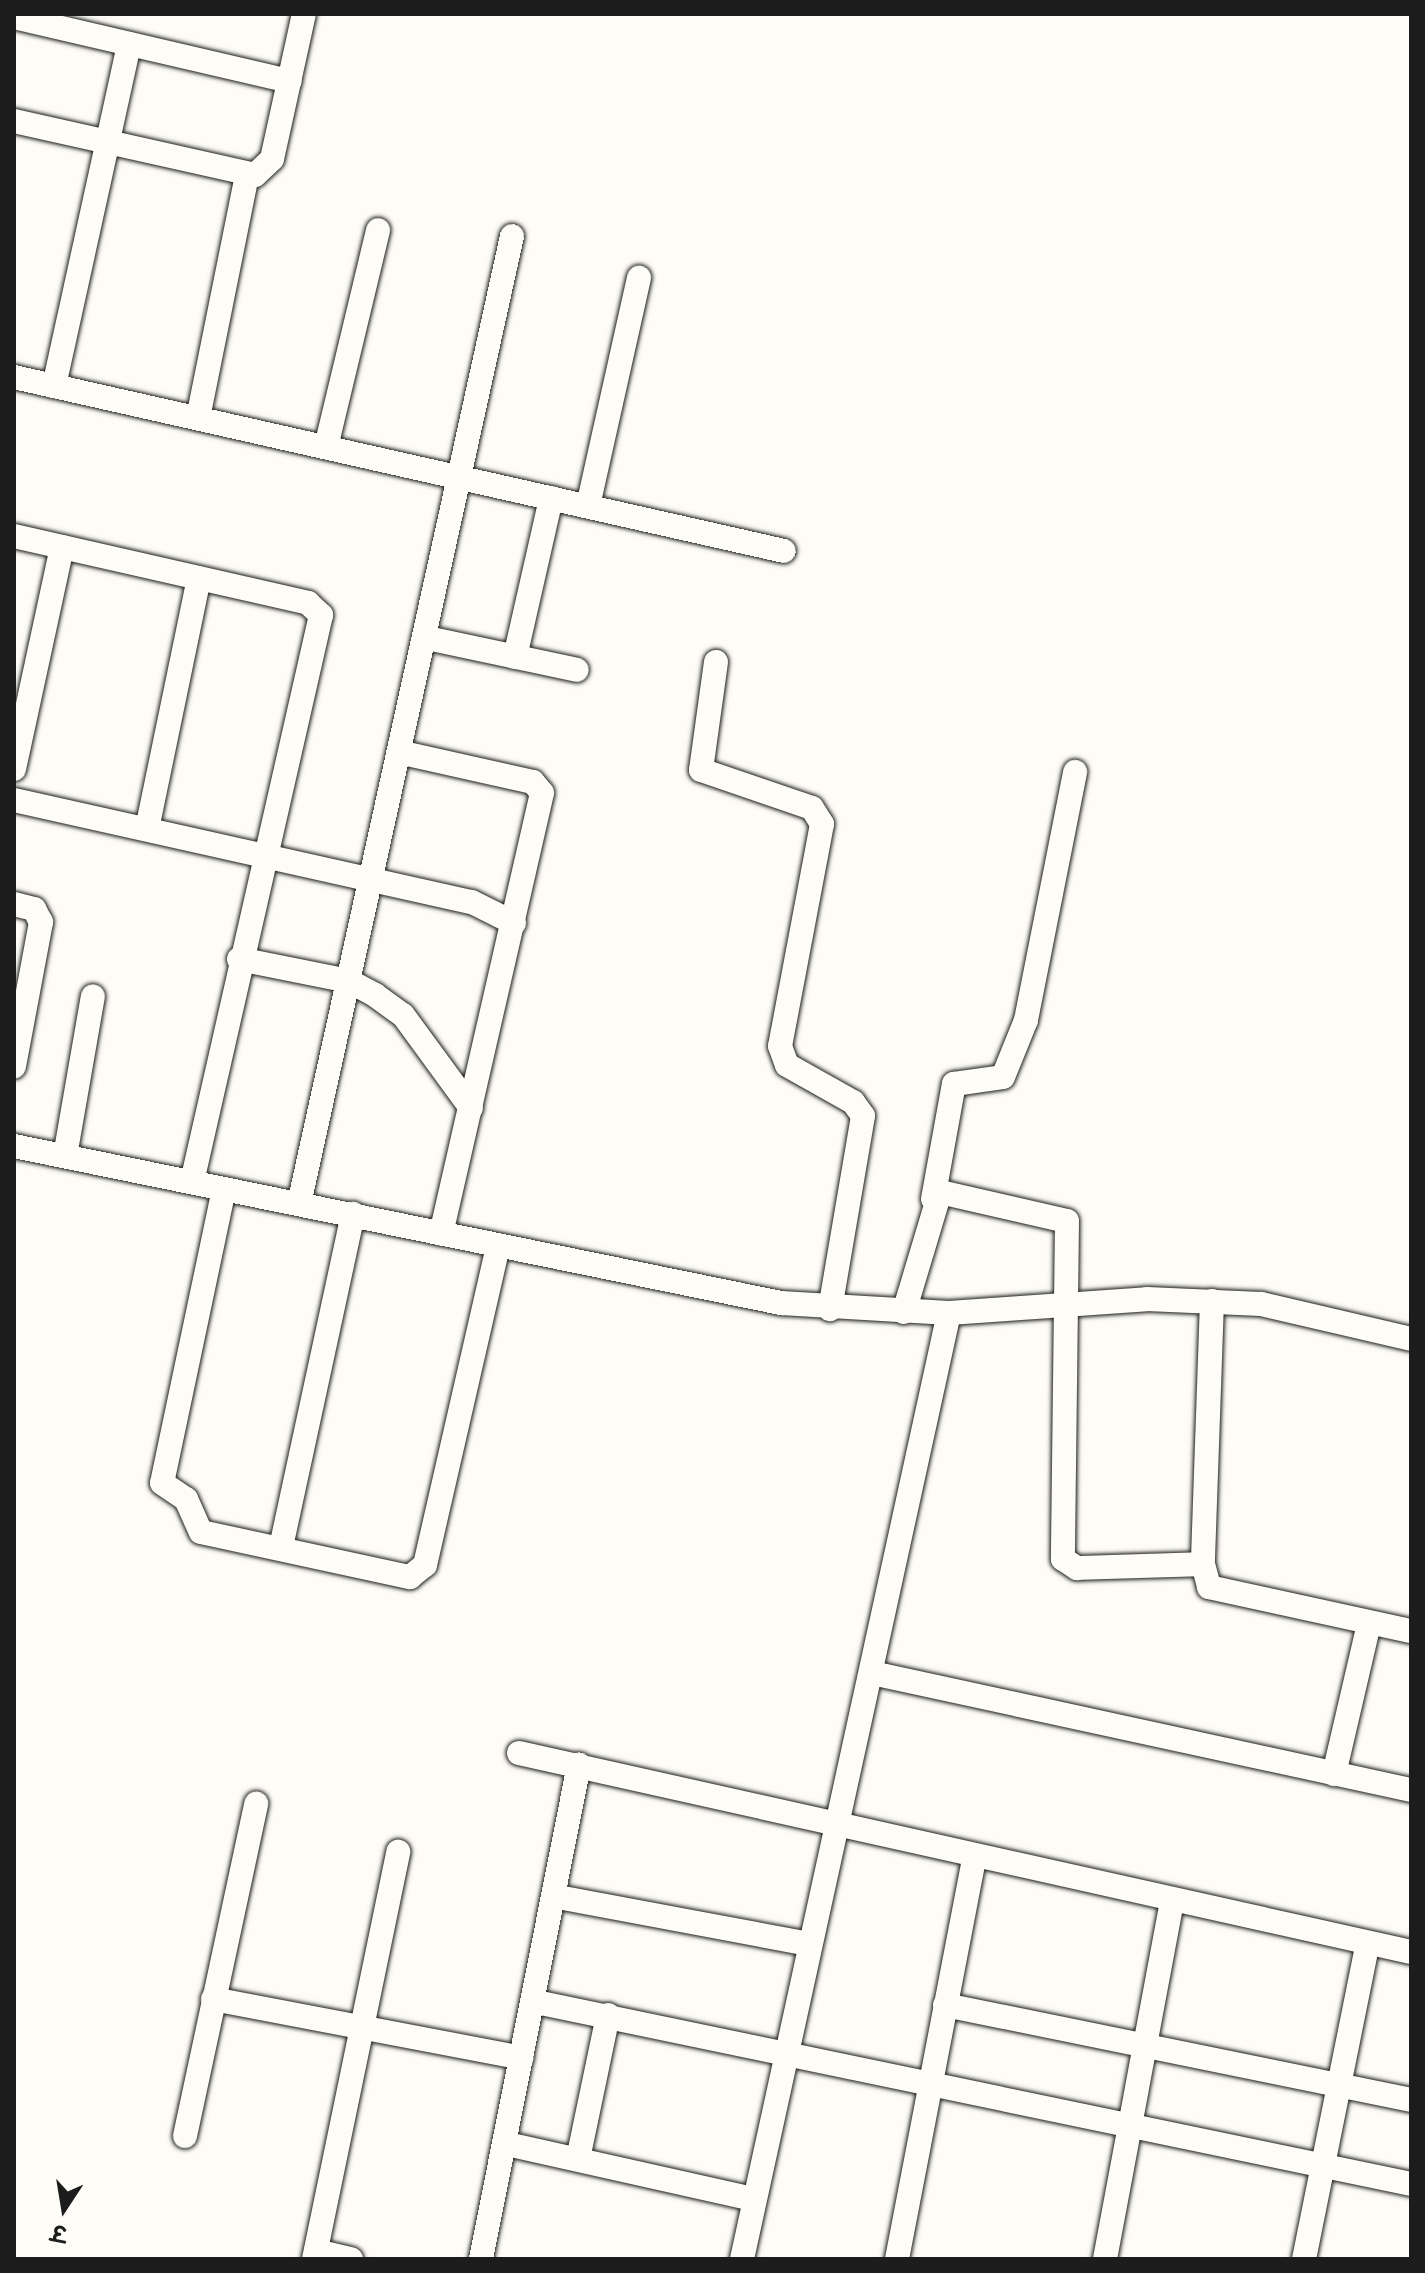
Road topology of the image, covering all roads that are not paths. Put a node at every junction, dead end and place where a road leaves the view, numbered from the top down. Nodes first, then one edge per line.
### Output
1 (304, 14) edge
2 (30, 18) edge
3 (129, 44) junction
4 (290, 81) junction
5 (14, 121) edge
6 (109, 141) junction
7 (247, 175) junction
8 (378, 230) dead end
9 (512, 236) dead end
10 (639, 278) dead end
11 (14, 377) edge
12 (54, 386) junction
13 (198, 418) junction
14 (326, 447) junction
15 (459, 477) junction
16 (551, 498) junction
17 (588, 506) junction
18 (14, 536) edge
19 (62, 547) junction
20 (784, 551) dead end
21 (199, 578) junction
22 (427, 638) junction
23 (515, 657) junction
24 (716, 662) dead end
25 (577, 670) dead end
26 (403, 753) junction
27 (14, 769) edge
28 (1075, 772) dead end
29 (14, 800) edge
30 (147, 829) junction
31 (263, 853) junction
32 (373, 881) junction
33 (14, 904) edge
34 (514, 923) junction
35 (239, 959) junction
36 (349, 981) junction
37 (93, 996) dead end
38 (14, 1066) edge
39 (471, 1108) junction
40 (14, 1146) edge
41 (65, 1156) junction
42 (192, 1182) junction
43 (224, 1189) junction
44 (933, 1199) junction
45 (299, 1204) junction
46 (353, 1214) junction
47 (441, 1234) junction
48 (498, 1245) junction
49 (1212, 1301) junction
50 (1066, 1305) junction
51 (830, 1309) junction
52 (904, 1312) junction
53 (949, 1313) junction
54 (1411, 1339) edge
55 (281, 1547) junction
56 (1203, 1564) junction
57 (1369, 1623) junction
58 (1411, 1631) edge
59 (872, 1673) junction
60 (519, 1753) dead end
61 (579, 1765) junction
62 (1334, 1774) junction
63 (1411, 1790) edge
64 (256, 1804) dead end
65 (836, 1822) junction
66 (398, 1852) dead end
67 (975, 1855) junction
68 (558, 1897) junction
69 (1172, 1900) junction
70 (1368, 1943) junction
71 (810, 1944) junction
72 (1411, 1952) edge
73 (213, 1999) junction
74 (536, 2002) junction
75 (945, 2005) junction
76 (608, 2015) junction
77 (364, 2029) junction
78 (1142, 2045) junction
79 (784, 2057) junction
80 (521, 2058) junction
81 (1340, 2086) junction
82 (929, 2088) junction
83 (1411, 2100) edge
84 (1130, 2130) junction
85 (185, 2136) dead end
86 (507, 2144) junction
87 (578, 2159) junction
88 (1323, 2166) junction
89 (1411, 2184) edge
90 (753, 2199) junction
91 (315, 2255) edge
92 (351, 2259) edge
93 (481, 2259) edge
94 (742, 2259) edge
95 (897, 2259) edge
96 (1105, 2259) edge
97 (1304, 2259) edge

1 - 4 street
2 - 3 street
3 - 4 street
3 - 6 street
4 - 7 street
5 - 6 street
6 - 7 street
6 - 12 street
7 - 13 street
8 - 14 street
9 - 15 street
10 - 17 street
11 - 12 street
12 - 13 street
13 - 14 street
14 - 15 street
15 - 16 street
15 - 22 street
16 - 17 street
16 - 23 street
17 - 20 street
18 - 19 street
19 - 21 street
19 - 27 street
21 - 30 street
21 - 31 street
22 - 23 street
22 - 26 street
23 - 25 street
24 - 51 street
26 - 32 street
26 - 34 street
28 - 44 street
29 - 30 street
30 - 31 street
31 - 32 street
31 - 35 street
32 - 34 street
32 - 36 street
33 - 38 street
34 - 39 street
35 - 36 street
35 - 42 street
36 - 39 street
36 - 45 street
37 - 41 street
39 - 47 street
40 - 41 street
41 - 42 street
42 - 43 street
43 - 45 street
43 - 55 street
44 - 50 street
44 - 52 street
45 - 46 street
46 - 47 street
46 - 55 street
47 - 48 street
48 - 51 street
48 - 55 street
49 - 50 street
49 - 54 street
49 - 56 street
50 - 53 street
50 - 56 street
51 - 52 street
52 - 53 street
53 - 59 street
56 - 57 street
57 - 58 street
57 - 62 street
59 - 62 street
59 - 65 street
60 - 61 street
61 - 65 street
61 - 68 street
62 - 63 street
64 - 73 street
65 - 67 street
65 - 71 street
66 - 77 street
67 - 69 street
67 - 75 street
68 - 71 street
68 - 74 street
69 - 70 street
69 - 78 street
70 - 72 street
70 - 81 street
71 - 79 street
73 - 77 street
73 - 85 street
74 - 76 street
74 - 80 street
75 - 78 street
75 - 82 street
76 - 79 street
76 - 87 street
77 - 80 street
77 - 91 street
78 - 81 street
78 - 84 street
79 - 82 street
79 - 90 street
80 - 86 street
81 - 83 street
81 - 88 street
82 - 84 street
82 - 95 street
84 - 88 street
84 - 96 street
86 - 87 street
86 - 93 street
87 - 90 street
88 - 89 street
88 - 97 street
90 - 94 street
91 - 92 street

